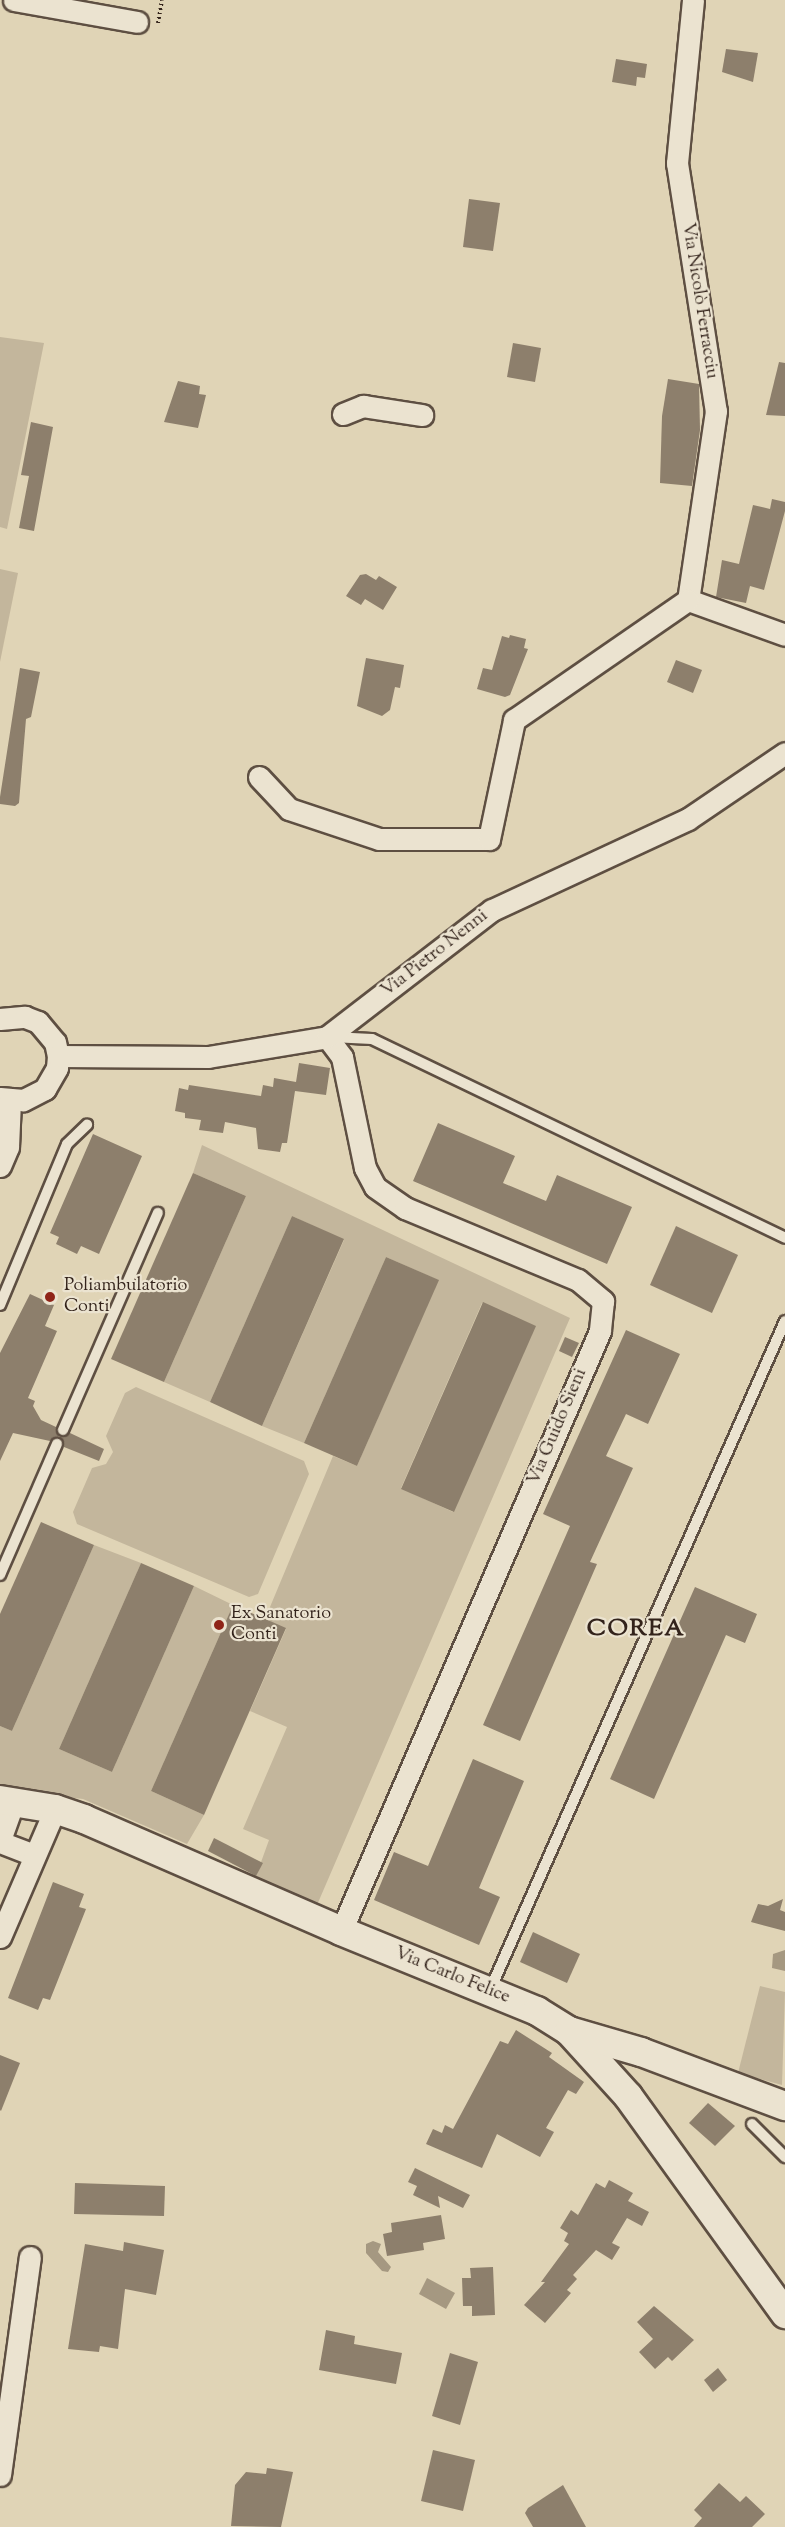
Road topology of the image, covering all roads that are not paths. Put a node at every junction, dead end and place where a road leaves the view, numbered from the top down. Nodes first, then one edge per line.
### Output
1 (14, 0) edge
2 (693, 0) edge
3 (137, 22) dead end
4 (343, 414) dead end
5 (422, 415) dead end
6 (688, 600) junction
7 (785, 634) edge
8 (785, 753) edge
9 (259, 777) dead end
10 (0, 1019) edge
11 (327, 1037) junction
12 (58, 1056) junction
13 (5, 1099) edge
14 (87, 1125) dead end
15 (0, 1166) edge
16 (158, 1213) dead end
17 (785, 1238) edge
18 (4, 1282) edge
19 (0, 1305) edge
20 (785, 1321) edge
21 (63, 1430) dead end
22 (57, 1444) dead end
23 (0, 1575) edge
24 (7, 1801) edge
25 (55, 1809) junction
26 (0, 1841) edge
27 (34, 1855) junction
28 (340, 1931) junction
29 (0, 1937) edge
30 (489, 1991) junction
31 (569, 2031) junction
32 (785, 2106) edge
33 (752, 2124) dead end
34 (785, 2157) edge
35 (30, 2257) dead end
36 (785, 2314) edge
37 (0, 2475) edge

1 - 3 street
2 - 6 street, Via Nicolò Ferracciu
4 - 5 street
6 - 7 street
6 - 9 street
8 - 11 street, Via Pietro Nenni
10 - 12 street
11 - 12 street, Via Pietro Nenni
11 - 17 lane
11 - 28 street, Via Guido Sieni
12 - 13 street
13 - 15 street
14 - 18 lane
16 - 21 lane
18 - 19 lane
20 - 30 lane
22 - 23 lane
24 - 25 main road, Via Carlo Felice
24 - 26 street
25 - 27 street
25 - 28 main road, Via Carlo Felice
26 - 27 street
27 - 29 street
28 - 30 main road, Via Carlo Felice
30 - 31 main road, Via Carlo Felice
31 - 32 main road
31 - 36 main road, Via Carlo Felice
33 - 34 lane
35 - 37 street

